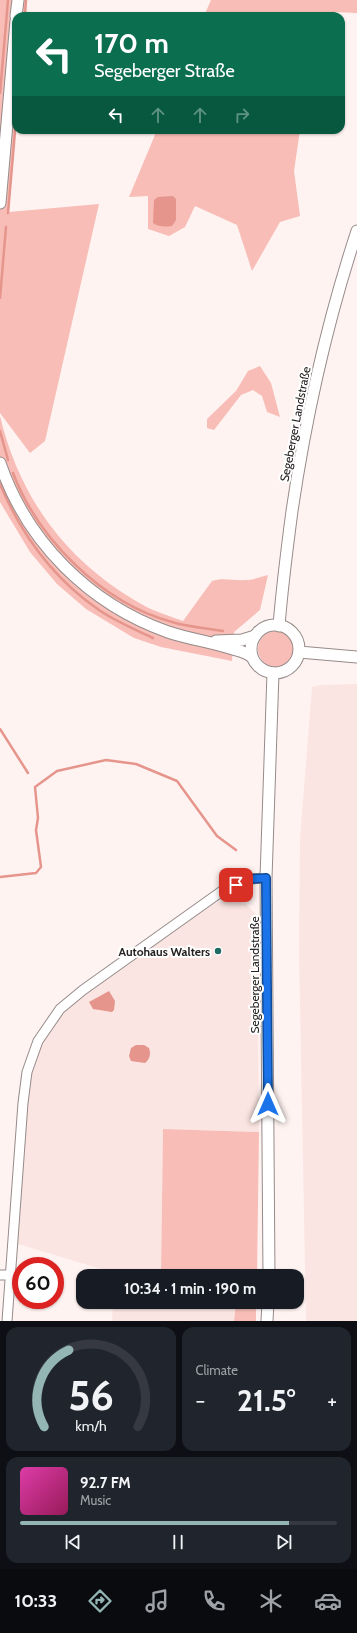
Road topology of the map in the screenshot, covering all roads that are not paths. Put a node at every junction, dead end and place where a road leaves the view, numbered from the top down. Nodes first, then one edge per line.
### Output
1 (18, 0) edge
2 (16, 12) edge
3 (12, 66) edge
4 (0, 203) edge
5 (357, 231) edge
6 (0, 463) edge
7 (279, 626) junction
8 (255, 636) junction
9 (205, 641) junction
10 (299, 652) junction
11 (252, 657) junction
12 (357, 657) edge
13 (273, 673) junction
14 (266, 878) junction
15 (269, 1269) edge
16 (0, 1275) edge
17 (10, 1275) junction
18 (268, 1309) edge
19 (7, 1321) edge
20 (267, 1321) edge

1 - 2 main road
3 - 4 main road
5 - 7 main road, Segeberger Landstraße
6 - 9 main road
7 - 8 main road
7 - 10 main road
8 - 9 main road
8 - 11 main road
9 - 11 main road
10 - 12 main road
10 - 13 main road
11 - 13 main road
13 - 14 main road, Segeberger Landstraße
14 - 15 main road, Segeberger Landstraße
14 - 17 street
16 - 17 street
17 - 19 street
18 - 20 main road

